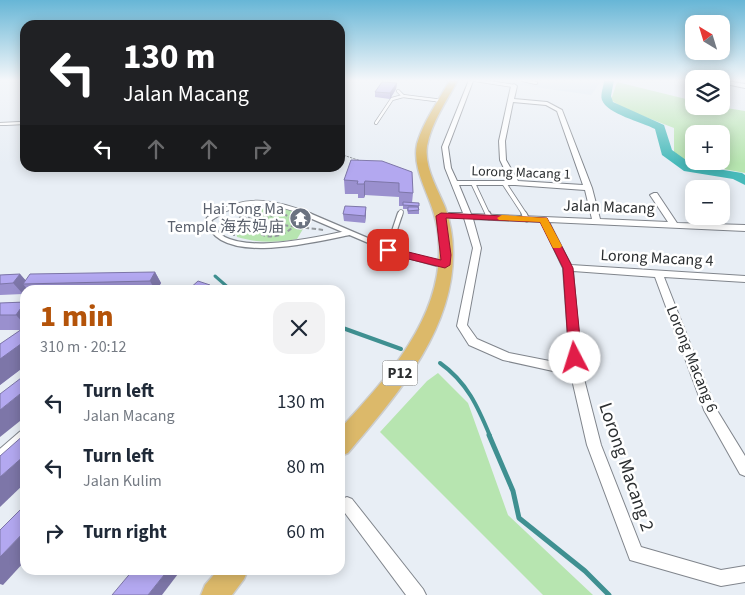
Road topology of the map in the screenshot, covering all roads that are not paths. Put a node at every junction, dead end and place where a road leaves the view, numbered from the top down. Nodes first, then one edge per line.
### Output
1 (386, 108) edge
2 (440, 108) edge
3 (462, 108) edge
4 (509, 108) edge
5 (555, 108) edge
6 (20, 123) edge
7 (376, 123) dead end
8 (0, 124) edge
9 (454, 183) junction
10 (473, 183) junction
11 (504, 183) junction
12 (514, 183) junction
13 (588, 188) junction
14 (654, 195) dead end
15 (401, 212) dead end
16 (441, 216) junction
17 (468, 217) junction
18 (489, 218) junction
19 (527, 219) junction
20 (544, 220) junction
21 (597, 222) junction
22 (674, 225) junction
23 (745, 228) edge
24 (348, 233) junction
25 (388, 250) junction
26 (445, 265) junction
27 (568, 268) junction
28 (658, 274) junction
29 (745, 278) edge
30 (576, 371) junction
31 (20, 436) edge
32 (345, 439) edge
33 (0, 454) edge
34 (745, 469) edge
35 (347, 504) dead end
36 (745, 574) edge
37 (417, 595) edge

1 - 7 lane
2 - 16 main road, P12
3 - 9 street
4 - 12 street
5 - 13 street
6 - 8 lane
9 - 10 street, Lorong Macang 1
9 - 17 street
10 - 11 street, Lorong Macang 1
10 - 18 lane
11 - 12 street, Lorong Macang 1
11 - 19 lane
12 - 13 street, Lorong Macang 1
13 - 21 street
14 - 22 street
15 - 25 lane
16 - 17 street, Jalan Macang
16 - 26 main road, P12
17 - 18 street, Jalan Macang
17 - 30 street
18 - 19 street, Jalan Macang
19 - 20 street, Jalan Macang
20 - 21 street, Jalan Macang
20 - 27 street, Lorong Macang 2
21 - 22 street, Jalan Macang
22 - 23 street, Jalan Macang
24 - 24 lane
24 - 25 lane
25 - 26 lane
26 - 32 main road, P12
27 - 28 street, Lorong Macang 4
27 - 30 street, Lorong Macang 2
28 - 29 street, Lorong Macang 4
28 - 34 street, Lorong Macang 6
30 - 36 street, Lorong Macang 2
31 - 33 lane
35 - 37 street

